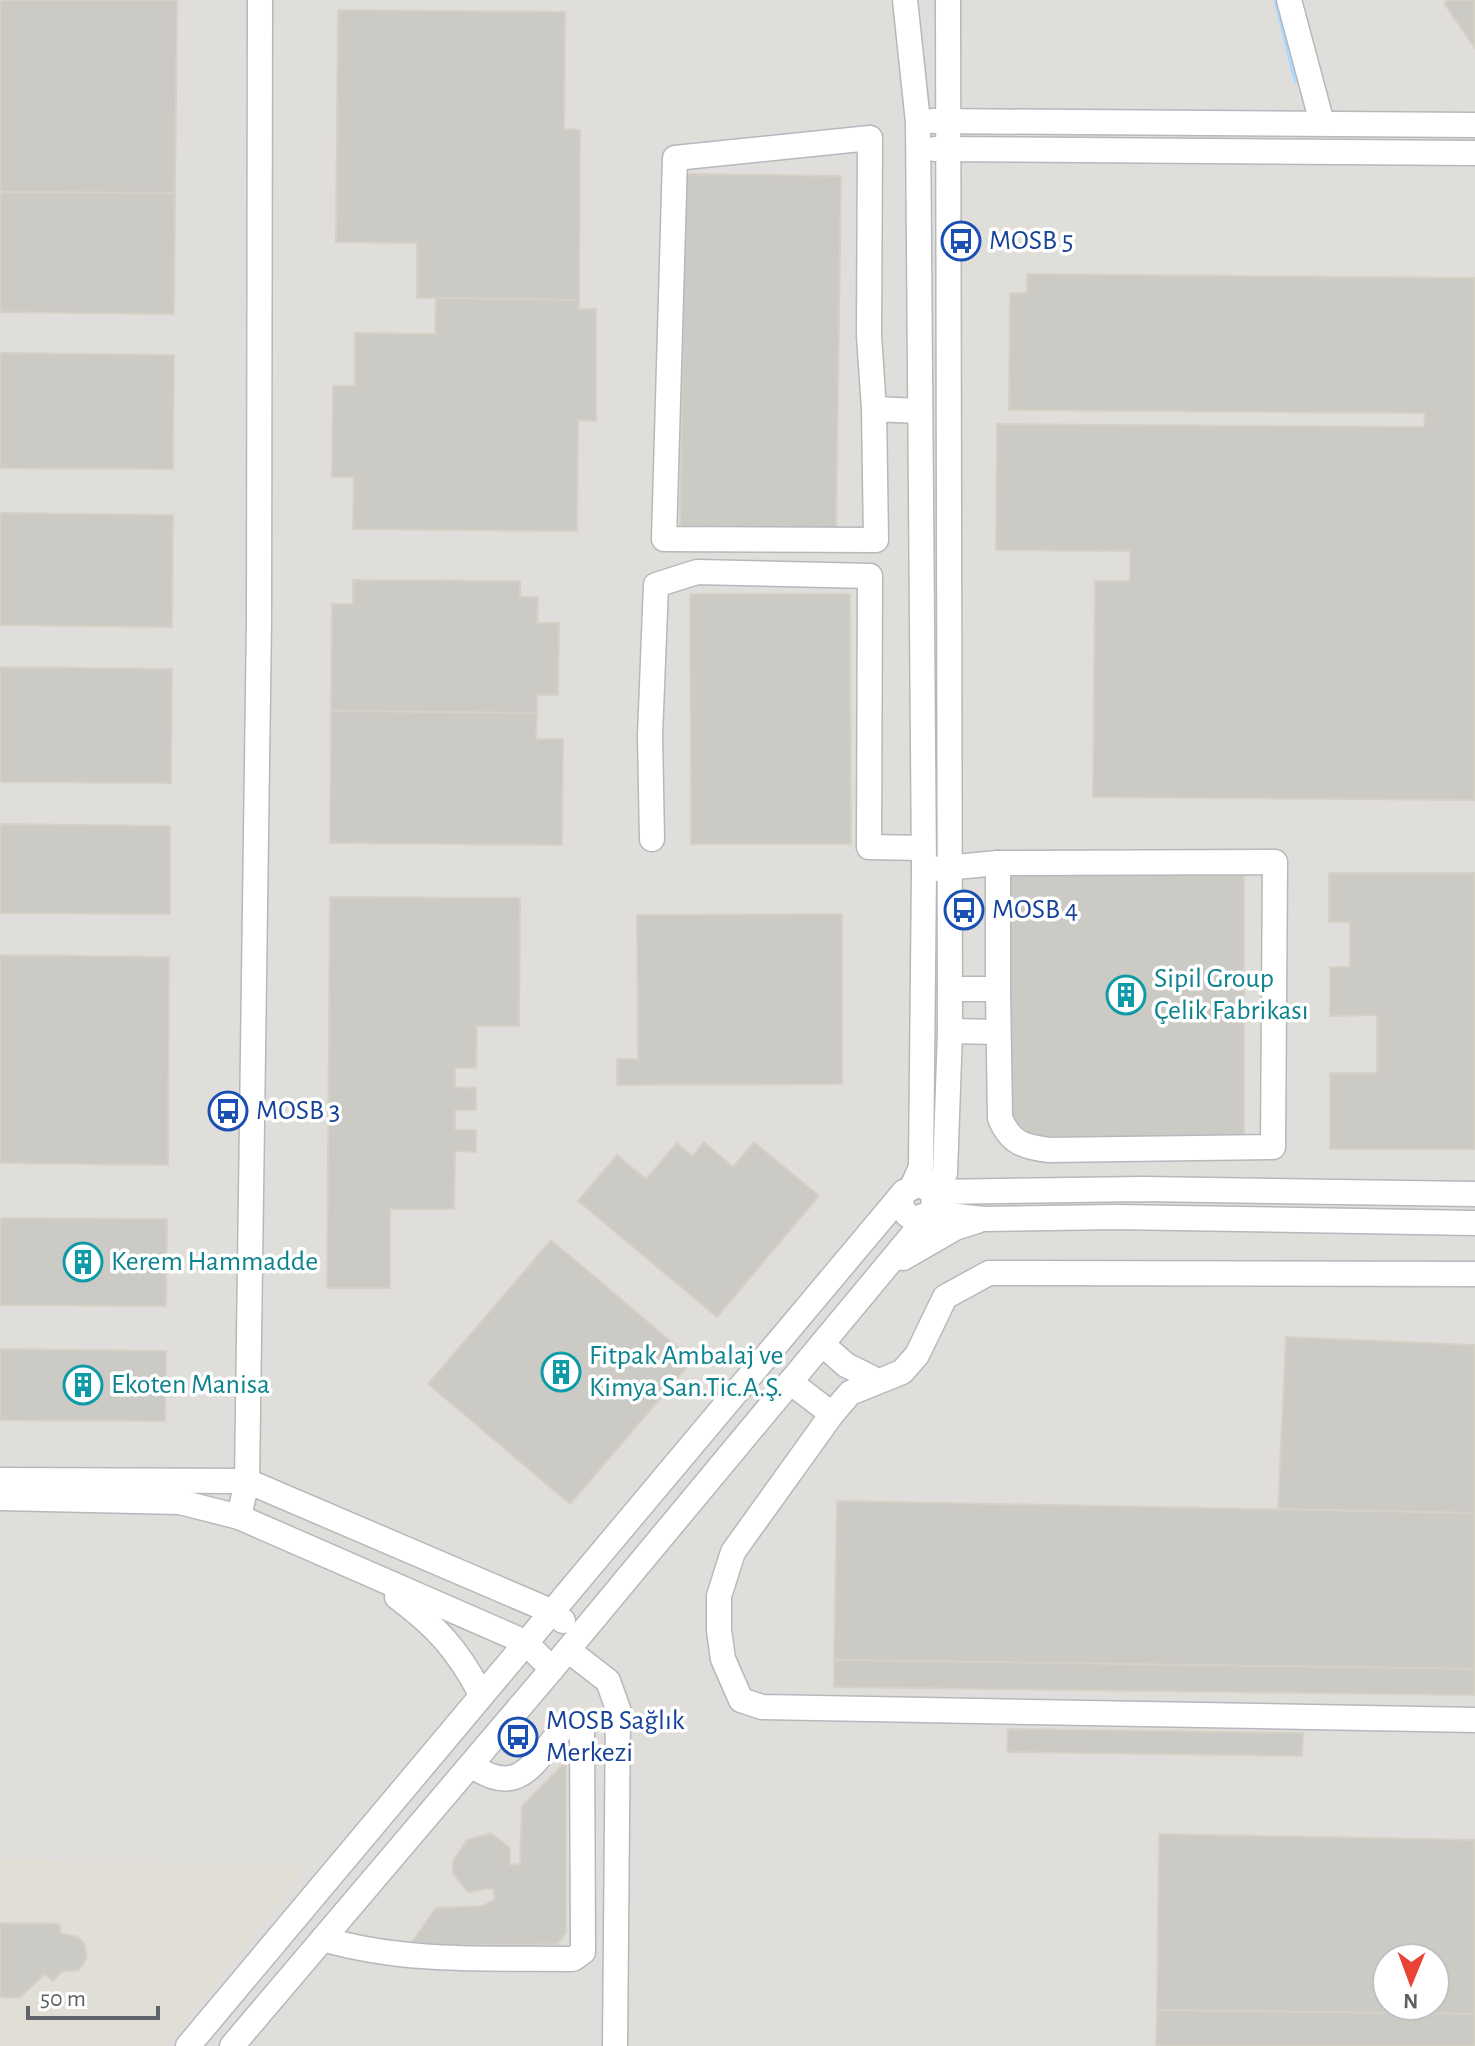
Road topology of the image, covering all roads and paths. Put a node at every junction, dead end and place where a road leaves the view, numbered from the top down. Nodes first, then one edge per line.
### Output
1 (260, 0) edge
2 (905, 0) edge
3 (948, 0) edge
4 (1289, 0) edge
5 (948, 121) junction
6 (918, 122) junction
7 (1322, 123) junction
8 (1475, 125) edge
9 (917, 148) junction
10 (949, 150) junction
11 (1475, 153) edge
12 (874, 409) junction
13 (920, 411) junction
14 (652, 839) dead end
15 (932, 862) junction
16 (998, 863) junction
17 (950, 989) junction
18 (998, 989) junction
19 (950, 1031) junction
20 (998, 1032) junction
21 (946, 1127) junction
22 (1001, 1190) junction
23 (1475, 1194) edge
24 (920, 1196) junction
25 (983, 1219) junction
26 (1475, 1223) edge
27 (884, 1270) junction
28 (1475, 1274) edge
29 (822, 1344) junction
30 (878, 1381) junction
31 (790, 1382) junction
32 (832, 1414) junction
33 (0, 1480) edge
34 (247, 1481) junction
35 (0, 1498) edge
36 (239, 1517) junction
37 (363, 1572) junction
38 (553, 1612) junction
39 (525, 1642) junction
40 (573, 1643) junction
41 (552, 1669) junction
42 (481, 1694) junction
43 (1475, 1720) edge
44 (471, 1765) junction
45 (323, 1939) junction
46 (188, 2046) edge
47 (232, 2046) edge
48 (615, 2046) edge

1 - 34 street
2 - 6 street
3 - 5 street
4 - 7 street
5 - 6 street
5 - 7 street
5 - 10 street
6 - 9 street
7 - 8 street
9 - 10 street
9 - 13 street
10 - 11 street
10 - 15 street
12 - 12 street
12 - 13 street
13 - 15 street
14 - 15 street
15 - 16 street
15 - 17 street
15 - 24 street
16 - 18 street
16 - 20 street
17 - 18 street
17 - 19 street
18 - 20 street
19 - 20 street
19 - 21 street
21 - 22 street
21 - 24 street
22 - 23 street
22 - 24 street
24 - 25 street
24 - 27 street
24 - 38 street
25 - 26 street
25 - 27 street
27 - 29 street
28 - 30 street
29 - 30 street
29 - 31 street
30 - 32 street
31 - 32 street
31 - 40 street
32 - 43 street
33 - 34 street
34 - 36 street
34 - 38 street
35 - 36 street
36 - 37 street
37 - 39 street
37 - 42 street
38 - 39 street
38 - 40 street
39 - 41 street
39 - 42 street
40 - 41 street
40 - 48 street
41 - 44 street
42 - 46 street
44 - 45 street
44 - 45 street
45 - 47 street

